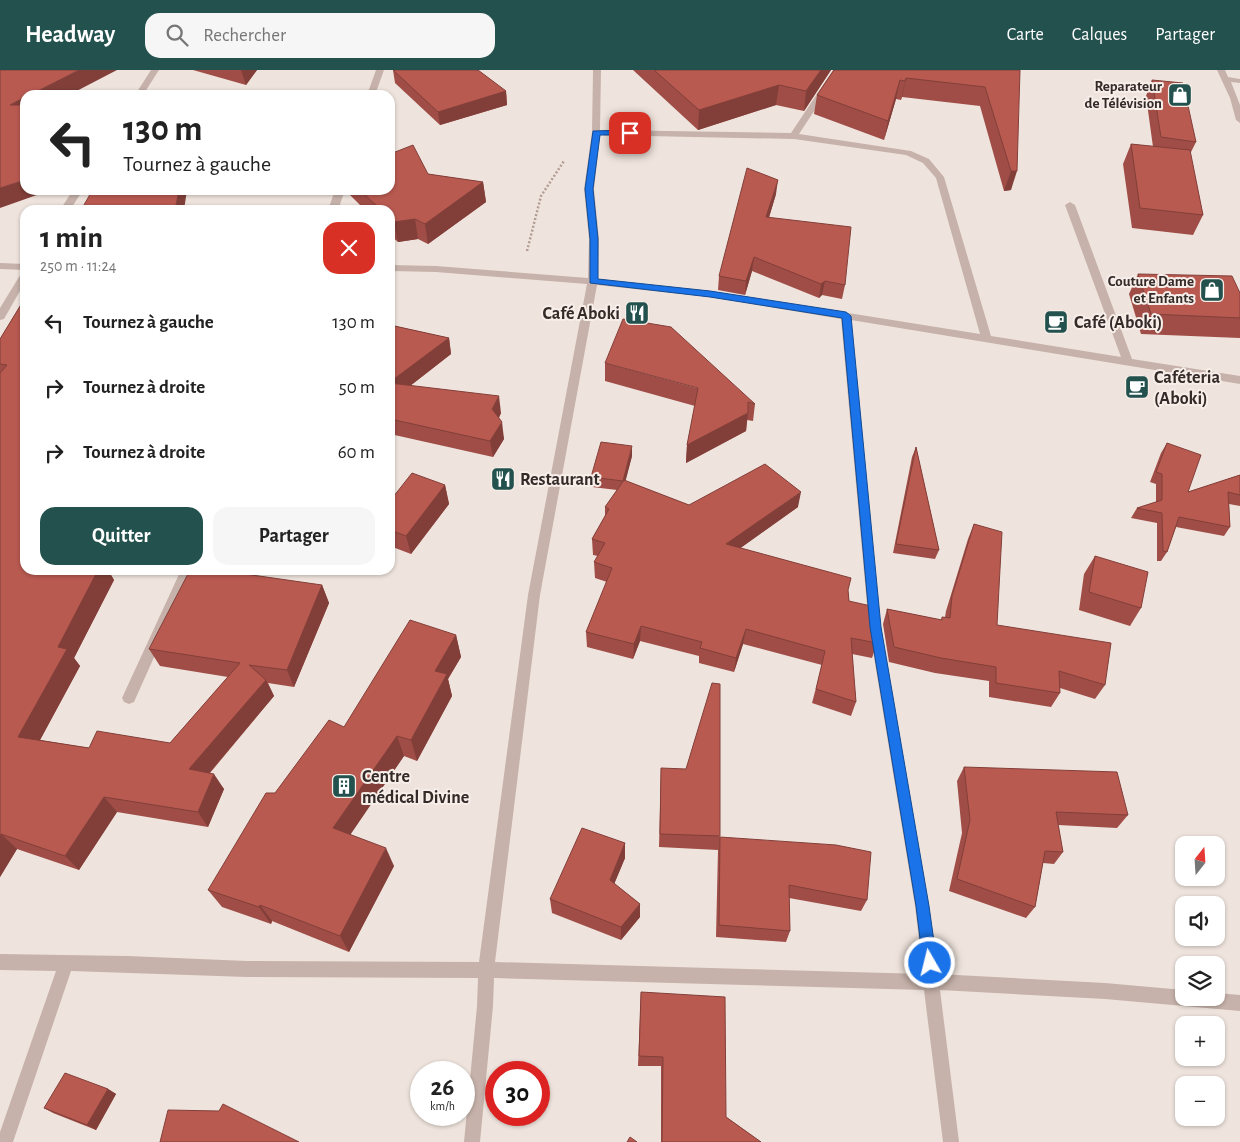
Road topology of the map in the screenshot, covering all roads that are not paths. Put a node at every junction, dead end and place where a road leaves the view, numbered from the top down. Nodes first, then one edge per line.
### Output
1 (155, 70) edge
2 (380, 70) edge
3 (597, 70) edge
4 (837, 70) edge
5 (1223, 74) edge
6 (1240, 81) edge
7 (142, 90) edge
8 (373, 90) edge
9 (1240, 120) edge
10 (596, 132) junction
11 (794, 136) junction
12 (1070, 205) dead end
13 (0, 266) edge
14 (20, 267) edge
15 (395, 268) edge
16 (593, 281) junction
17 (20, 283) edge
18 (846, 316) junction
19 (0, 317) edge
20 (987, 340) junction
21 (1128, 362) junction
22 (1240, 380) edge
23 (186, 575) edge
24 (129, 698) dead end
25 (0, 962) edge
26 (66, 964) junction
27 (486, 970) junction
28 (933, 982) junction
29 (1240, 1003) edge
30 (5, 1142) edge
31 (472, 1142) edge
32 (951, 1142) edge

1 - 7 street
2 - 8 street
3 - 10 street
4 - 11 street
5 - 6 street
5 - 9 street
10 - 11 street
10 - 16 street
11 - 20 street
12 - 21 street
13 - 14 street
15 - 16 street
16 - 18 street
16 - 27 street
17 - 19 street
18 - 20 street
18 - 28 street
20 - 21 street
21 - 22 street
23 - 24 street
25 - 26 street
26 - 27 street
26 - 30 street
27 - 28 street
27 - 31 street
28 - 29 street
28 - 32 street

